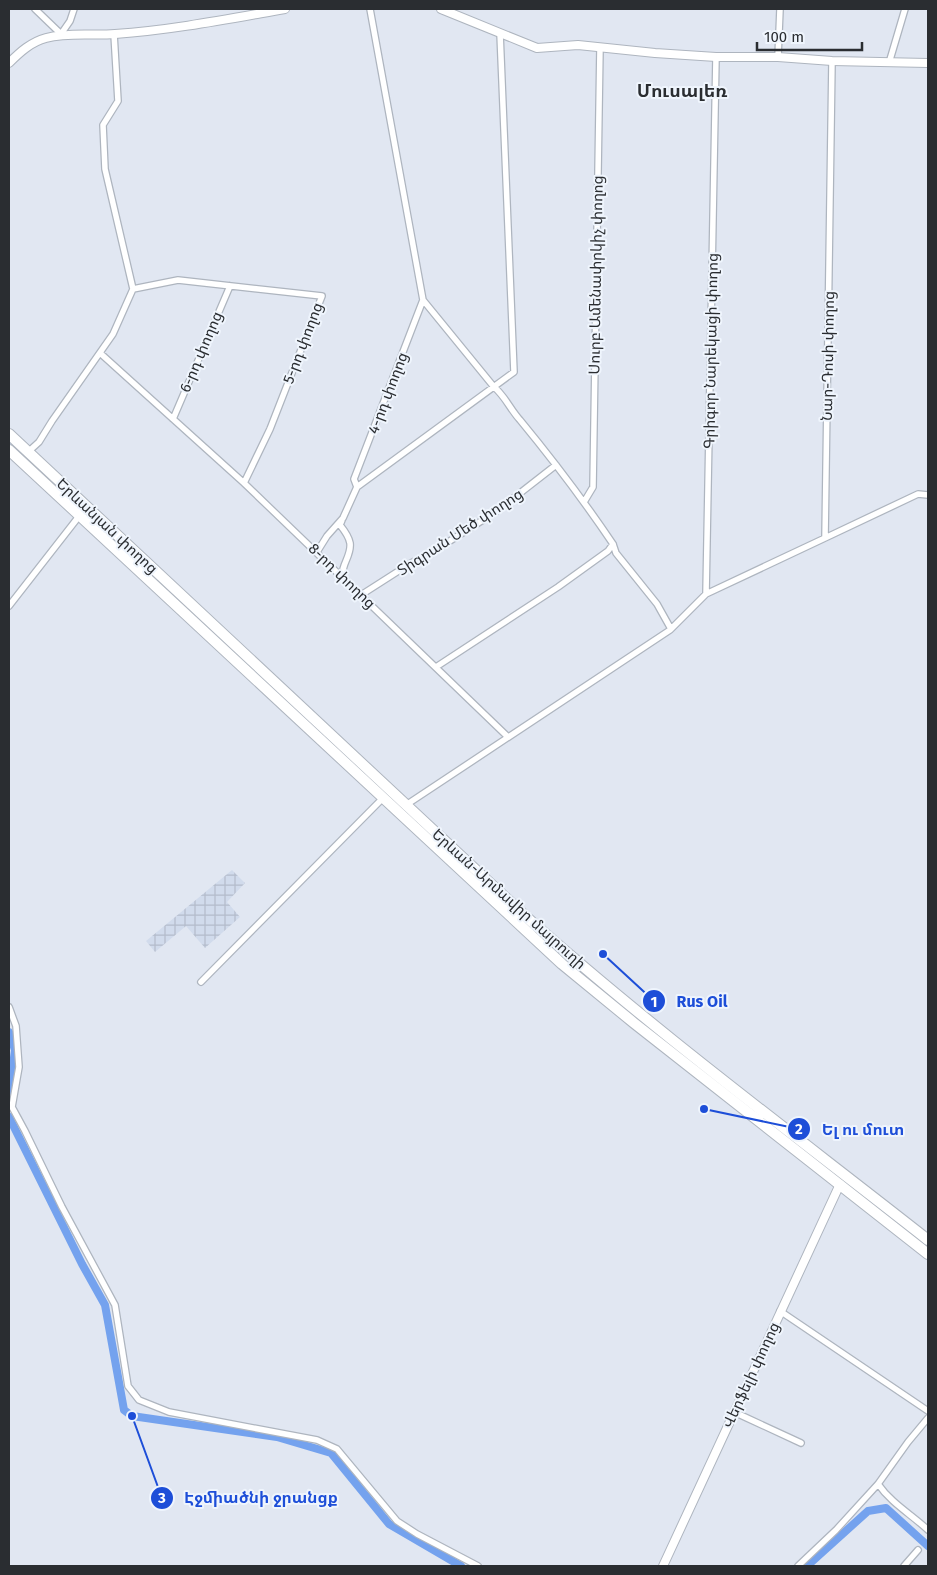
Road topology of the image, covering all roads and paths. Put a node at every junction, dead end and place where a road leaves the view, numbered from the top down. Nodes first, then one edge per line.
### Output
1 (35, 9) edge
2 (74, 9) edge
3 (284, 9) edge
4 (370, 9) edge
5 (441, 9) edge
6 (780, 9) edge
7 (905, 9) edge
8 (500, 33) junction
9 (61, 34) junction
10 (114, 34) junction
11 (600, 46) junction
12 (716, 57) junction
13 (778, 57) junction
14 (832, 61) junction
15 (9, 62) edge
16 (889, 63) junction
17 (928, 63) edge
18 (230, 286) junction
19 (133, 289) junction
20 (423, 300) junction
21 (100, 353) junction
22 (494, 387) junction
23 (173, 419) junction
24 (9, 434) edge
25 (28, 452) junction
26 (10, 456) edge
27 (556, 465) junction
28 (244, 483) junction
29 (357, 487) junction
30 (928, 495) edge
31 (584, 502) junction
32 (80, 515) junction
33 (343, 518) junction
34 (826, 538) junction
35 (613, 544) junction
36 (317, 552) junction
37 (343, 578) junction
38 (706, 594) junction
39 (361, 595) junction
40 (9, 606) edge
41 (206, 618) joint
42 (197, 624) joint
43 (670, 629) junction
44 (436, 667) junction
45 (508, 737) junction
46 (382, 798) junction
47 (406, 805) junction
48 (201, 982) dead end
49 (9, 1007) edge
50 (801, 1147) junction
51 (823, 1164) junction
52 (840, 1184) junction
53 (928, 1240) edge
54 (928, 1254) edge
55 (780, 1311) junction
56 (928, 1411) edge
57 (734, 1412) junction
58 (928, 1418) edge
59 (801, 1444) dead end
60 (878, 1484) junction
61 (928, 1530) edge
62 (918, 1550) dead end
63 (478, 1566) edge
64 (663, 1566) edge
65 (798, 1566) edge
66 (904, 1566) edge

1 - 9 street
2 - 9 street
3 - 10 main road
4 - 20 street
5 - 8 main road
6 - 13 street
7 - 16 street
8 - 11 main road
8 - 22 street
9 - 10 main road
9 - 15 main road
10 - 19 street
11 - 12 main road
11 - 31 street, Սուրբ Ամենափրկիչ փողոց
12 - 13 main road
12 - 38 street, Գրիգոր Նարեկացի փողոց
13 - 14 main road
14 - 16 main road
14 - 34 street, Նար-Դոսի փողոց
16 - 17 main road
18 - 19 street, 5-րդ փողոց
18 - 23 street, 6-րդ փողոց
18 - 28 street, 5-րդ փողոց
19 - 21 street
20 - 22 street
20 - 29 street, 4-րդ փողոց
21 - 23 street, 8-րդ փողոց
21 - 25 street
22 - 27 street
22 - 29 street
23 - 28 street, 8-րդ փողոց
24 - 25 highway, Երևանյան փողոց
25 - 41 highway, Երևանյան փողոց
26 - 32 highway, Երևանյան փողոց
27 - 31 street
27 - 39 street, Տիգրան Մեծ փողոց
28 - 36 street, 8-րդ փողոց
29 - 33 street
30 - 34 street
31 - 35 street
32 - 40 street
32 - 42 highway, Երևանյան փողոց
33 - 36 street
33 - 37 street
34 - 38 street
35 - 43 street
35 - 44 street
36 - 37 street, 8-րդ փողոց
37 - 39 street, 8-րդ փողոց
38 - 43 street
39 - 44 street, 8-րդ փողոց
41 - 47 highway, Երևան-Արմավիր մայրուղի
42 - 46 highway, Երևան-Արմավիր մայրուղի
43 - 45 street
44 - 45 street, 8-րդ փողոց
45 - 47 street
46 - 48 street
46 - 50 highway, Երևան-Արմավիր մայրուղի
47 - 50 highway, Երևան-Արմավիր մայրուղի
49 - 63 street
50 - 51 highway, Երևան-Արմավիր մայրուղի
51 - 52 highway
51 - 53 highway
52 - 54 highway
52 - 55 main road, Վերֆելի փողոց
55 - 56 street
55 - 57 main road, Վերֆելի փողոց
57 - 59 street
57 - 64 main road, Վերֆելի փողոց
58 - 60 street
60 - 61 street
60 - 65 street
62 - 66 street

